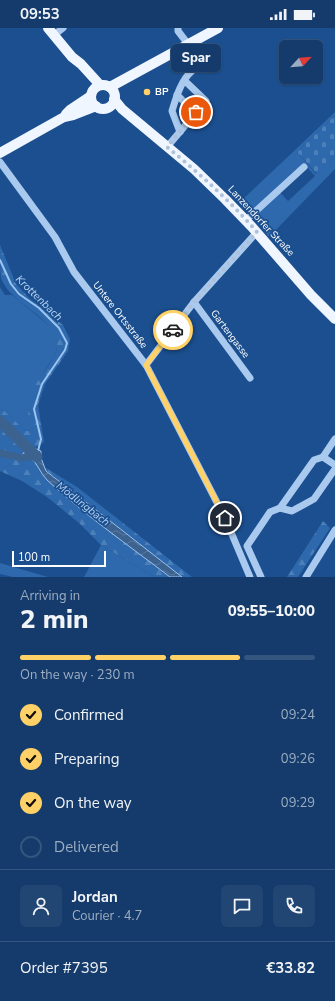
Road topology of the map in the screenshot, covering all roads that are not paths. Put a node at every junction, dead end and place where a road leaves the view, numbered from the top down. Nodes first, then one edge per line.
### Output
1 (63, 28) edge
2 (178, 28) edge
3 (218, 28) edge
4 (51, 32) edge
5 (191, 43) junction
6 (185, 80) junction
7 (177, 95) junction
8 (103, 96) junction
9 (196, 112) junction
10 (180, 132) junction
11 (167, 147) junction
12 (0, 153) edge
13 (0, 162) edge
14 (304, 167) dead end
15 (246, 220) junction
16 (257, 232) junction
17 (194, 302) junction
18 (335, 319) edge
19 (146, 365) junction
20 (250, 378) dead end
21 (335, 439) edge
22 (323, 457) junction
23 (335, 465) edge
24 (335, 469) edge
25 (280, 508) junction
26 (335, 530) edge
27 (250, 577) edge
28 (261, 577) edge
29 (306, 577) edge

1 - 4 street
2 - 5 street
3 - 5 main road
4 - 8 main road, Lanzendorfer Straße
5 - 6 street
5 - 8 main road
6 - 7 street
6 - 9 street
7 - 9 street
7 - 10 street
8 - 11 main road, Lanzendorfer Straße
8 - 12 main road
9 - 10 street
10 - 11 street
11 - 15 main road, Lanzendorfer Straße
13 - 19 street, Untere Ortsstraße
14 - 15 street
15 - 16 main road, Lanzendorfer Straße
16 - 17 street
16 - 18 main road, Lanzendorfer Straße
17 - 19 street
17 - 20 street, Gartengasse
19 - 27 street, Untere Ortsstraße
21 - 22 street
22 - 23 street
22 - 25 street
24 - 25 street
25 - 28 street
26 - 29 street

